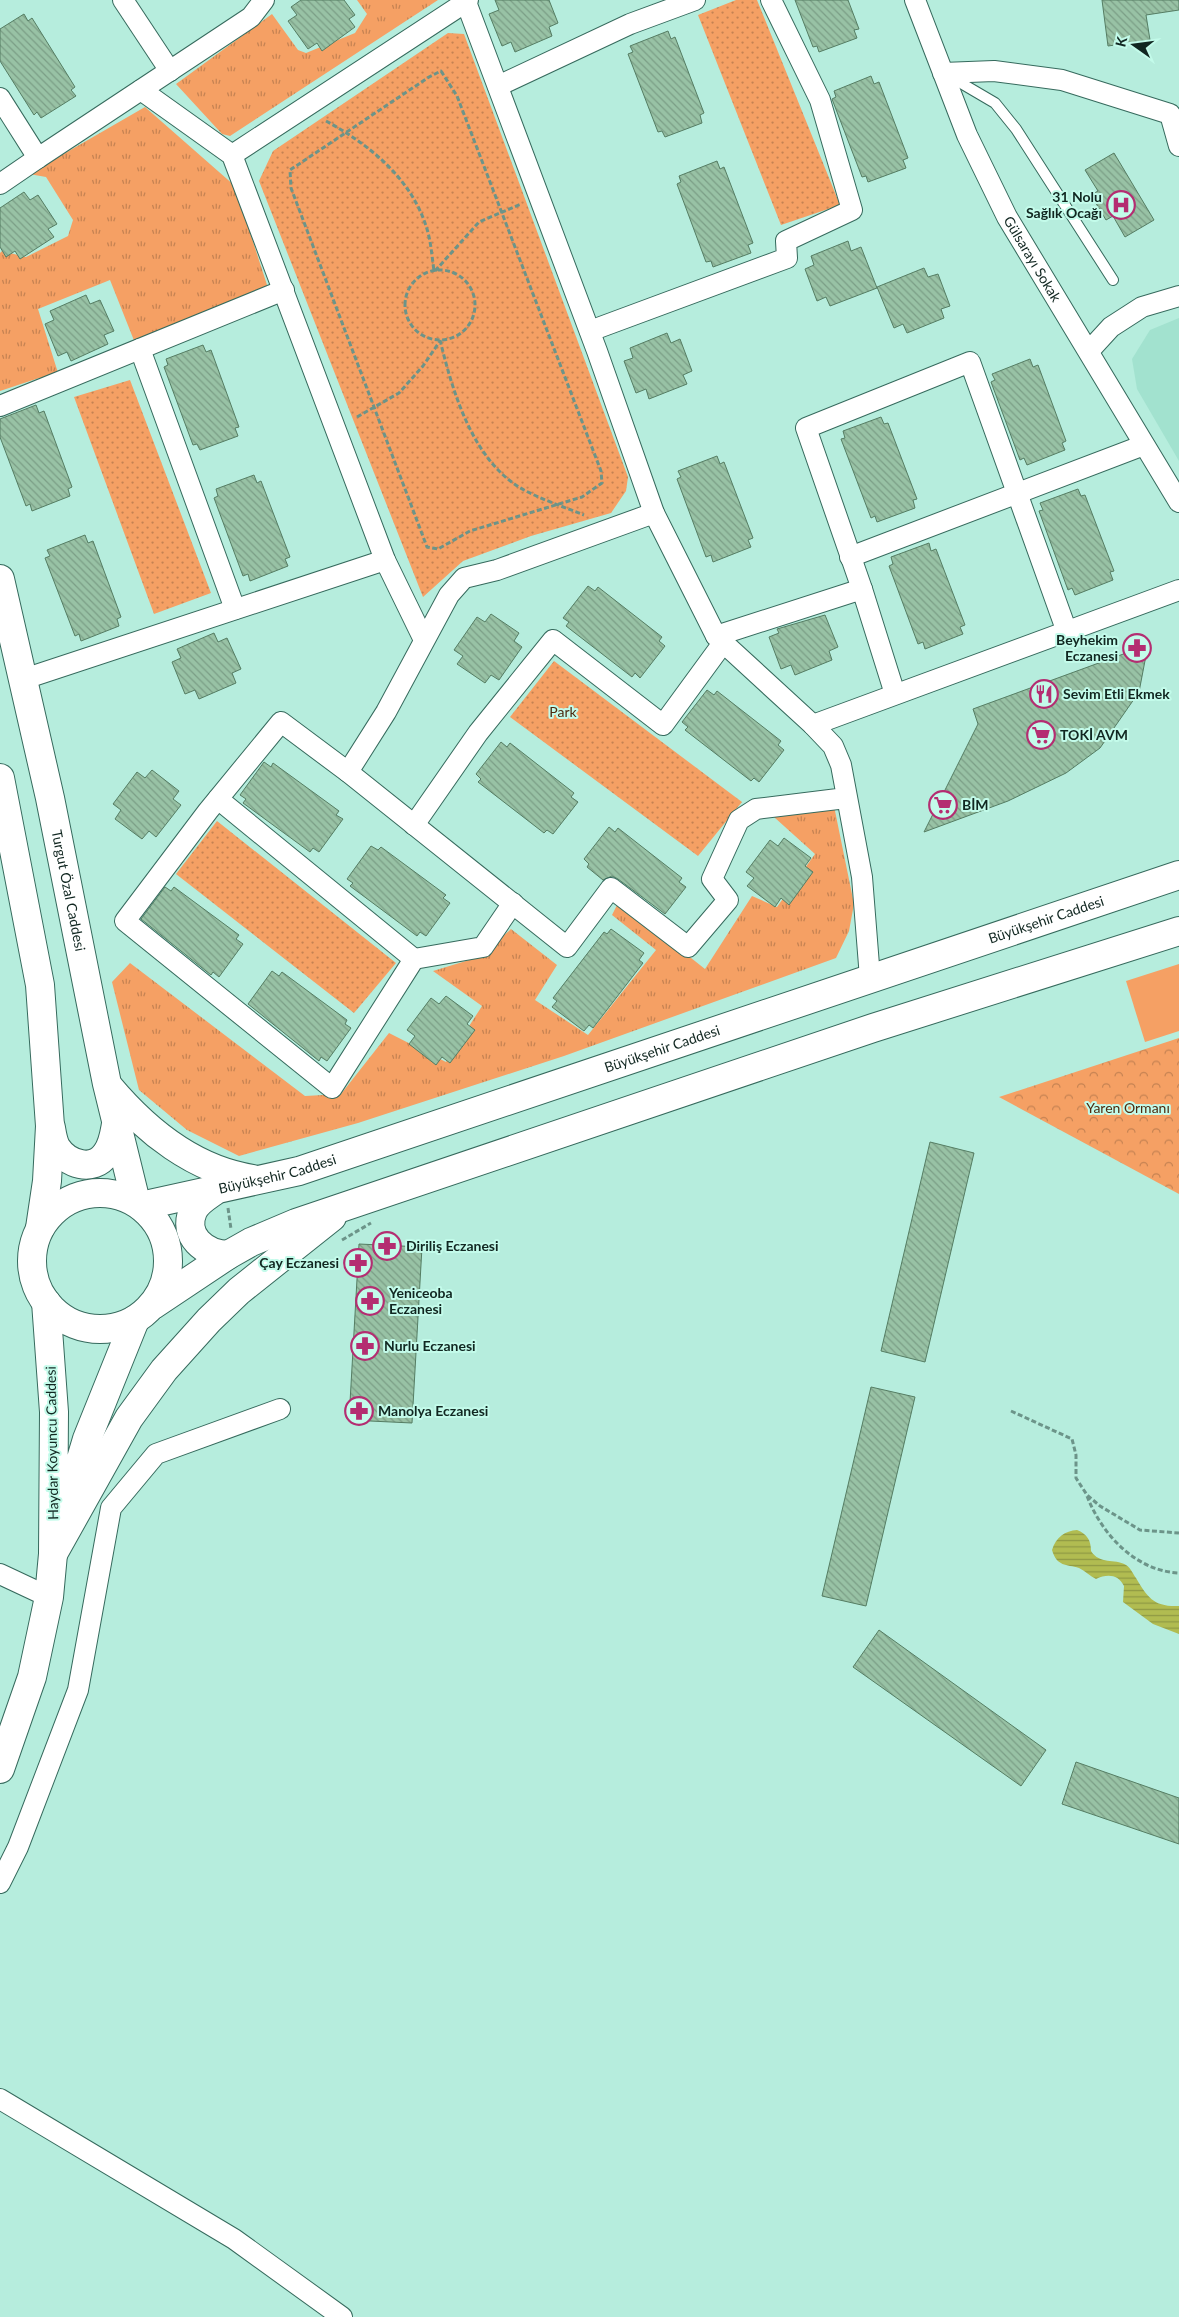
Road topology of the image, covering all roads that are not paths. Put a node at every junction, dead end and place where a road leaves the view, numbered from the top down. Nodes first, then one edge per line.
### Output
1 (123, 0) edge
2 (264, 0) edge
3 (695, 0) edge
4 (772, 0) edge
5 (915, 0) edge
6 (467, 1) edge
7 (170, 70) junction
8 (943, 73) junction
9 (498, 86) junction
10 (141, 90) junction
11 (0, 98) edge
12 (1179, 146) edge
13 (232, 155) junction
14 (38, 158) junction
15 (0, 184) edge
16 (1113, 280) dead end
17 (284, 290) junction
18 (1179, 296) edge
19 (590, 331) junction
20 (140, 349) junction
21 (1089, 351) junction
22 (0, 406) edge
23 (1144, 445) junction
24 (1016, 493) junction
25 (1179, 502) edge
26 (654, 513) junction
27 (850, 557) junction
28 (386, 560) junction
29 (0, 579) edge
30 (862, 589) junction
31 (1179, 590) edge
32 (235, 609) junction
33 (1067, 632) junction
34 (719, 639) junction
35 (424, 640) junction
36 (24, 678) junction
37 (895, 694) junction
38 (813, 725) junction
39 (348, 772) junction
40 (0, 778) edge
41 (218, 798) junction
42 (846, 798) junction
43 (414, 825) junction
44 (1179, 875) edge
45 (513, 903) junction
46 (1179, 931) edge
47 (414, 959) junction
48 (870, 978) junction
49 (107, 1084) junction
50 (116, 1124) junction
51 (50, 1126) junction
52 (262, 1180) junction
53 (214, 1192) junction
54 (138, 1204) junction
55 (349, 1204) junction
56 (40, 1228) junction
57 (228, 1255) junction
58 (46, 1302) junction
59 (144, 1312) junction
60 (280, 1409) dead end
61 (53, 1554) junction
62 (0, 1574) edge
63 (49, 1597) junction
64 (0, 1769) edge
65 (0, 1883) edge
66 (0, 2099) edge
67 (342, 2317) edge

1 - 7 street
2 - 7 street
3 - 9 street
4 - 19 street
5 - 8 street, Gülsarayı Sokak
6 - 9 street
6 - 13 street
7 - 10 street
8 - 12 street
8 - 16 lane
8 - 21 street, Gülsarayı Sokak
9 - 19 street
10 - 13 street
10 - 14 street
11 - 14 street
13 - 17 street
14 - 15 street
17 - 20 street
17 - 28 street
18 - 21 street
19 - 26 street
20 - 22 street
20 - 32 street
21 - 23 street, Gülsarayı Sokak
23 - 24 street
23 - 25 street, Gülsarayı Sokak
24 - 27 street
24 - 27 street
24 - 33 street
26 - 34 street
26 - 35 street
27 - 30 street
28 - 32 street
28 - 35 street
29 - 36 main road, Turgut Özal Caddesi
30 - 34 street
30 - 37 street
31 - 33 street
32 - 36 street
33 - 37 street
34 - 38 street
34 - 43 street
35 - 39 street
36 - 49 main road, Turgut Özal Caddesi
37 - 38 street
38 - 42 street
39 - 41 street
39 - 43 street
40 - 51 main road
41 - 47 street
41 - 47 street
42 - 45 street
42 - 48 street
43 - 45 street
44 - 48 main road, Büyükşehir Caddesi
45 - 47 street
46 - 55 main road
48 - 52 main road, Büyükşehir Caddesi
49 - 50 main road, Turgut Özal Caddesi
49 - 52 main road
50 - 51 main road
50 - 54 main road, Turgut Özal Caddesi
51 - 56 main road
52 - 53 main road, Büyükşehir Caddesi
53 - 54 main road, Büyükşehir Caddesi
53 - 57 main road
54 - 56 main road
54 - 59 main road
55 - 57 main road
55 - 61 main road
56 - 58 main road
57 - 59 main road
58 - 59 main road
58 - 61 main road, Haydar Koyuncu Caddesi
59 - 61 main road, Haydar Koyuncu Caddesi
60 - 65 street
61 - 63 main road, Haydar Koyuncu Caddesi
62 - 63 street
63 - 64 main road, Haydar Koyuncu Caddesi
66 - 67 street

